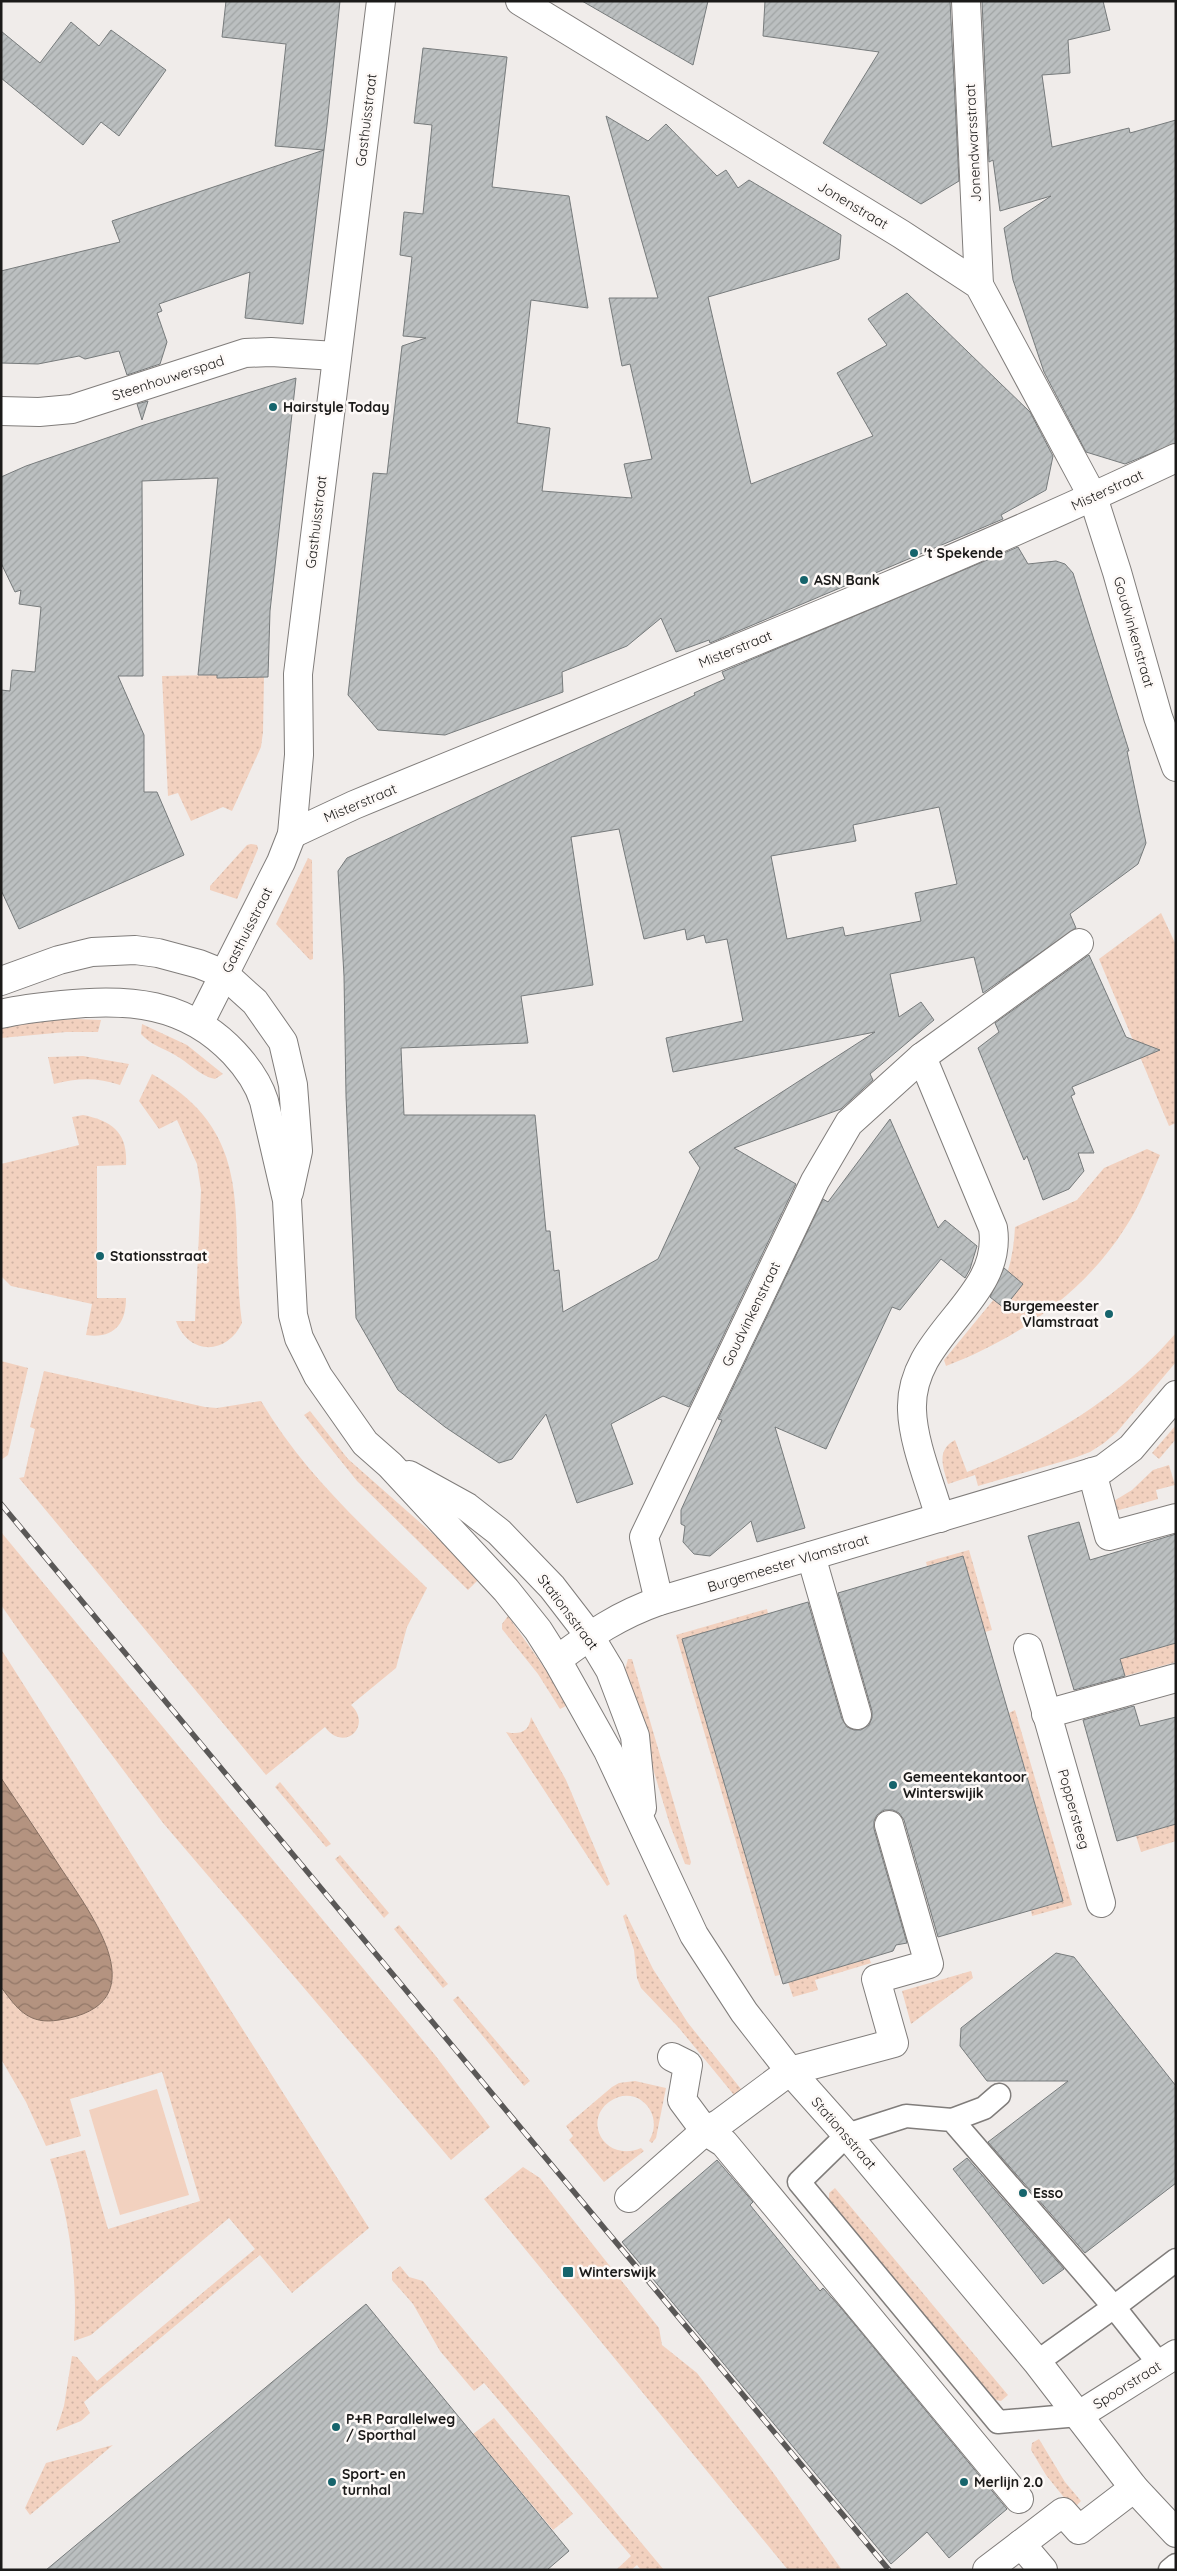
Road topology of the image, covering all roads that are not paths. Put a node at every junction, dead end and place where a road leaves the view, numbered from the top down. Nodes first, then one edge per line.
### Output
1 (381, 1) edge
2 (520, 1) edge
3 (966, 1) edge
4 (979, 285) junction
5 (336, 356) junction
6 (1, 411) edge
7 (1176, 458) edge
8 (1093, 498) junction
9 (1176, 767) edge
10 (292, 834) junction
11 (1079, 943) dead end
12 (224, 974) junction
13 (1, 981) edge
14 (1, 1014) edge
15 (199, 1024) junction
16 (922, 1057) junction
17 (287, 1200) junction
18 (1176, 1395) edge
19 (390, 1465) junction
20 (1092, 1472) junction
21 (940, 1518) junction
22 (1176, 1518) edge
23 (811, 1556) junction
24 (659, 1601) junction
25 (589, 1636) junction
26 (1028, 1648) dead end
27 (557, 1660) junction
28 (1176, 1678) edge
29 (1046, 1714) junction
30 (857, 1715) dead end
31 (889, 1825) dead end
32 (645, 1828) junction
33 (1101, 1903) dead end
34 (672, 2058) dead end
35 (790, 2071) junction
36 (999, 2095) dead end
37 (952, 2120) junction
38 (705, 2131) junction
39 (847, 2135) junction
40 (629, 2198) dead end
41 (1176, 2260) edge
42 (1114, 2307) junction
43 (1168, 2359) edge
44 (1037, 2362) junction
45 (1079, 2415) junction
46 (1134, 2488) junction
47 (1019, 2499) dead end
48 (1176, 2533) edge
49 (1021, 2544) junction
50 (1176, 2564) edge
51 (987, 2570) edge
52 (1043, 2570) edge
53 (1170, 2570) edge

1 - 5 street, Gasthuisstraat
2 - 4 street, Jonenstraat
3 - 4 street, Jonendwarsstraat
4 - 8 street, Jonenstraat
5 - 6 street, Steenhouwerspad
5 - 10 street, Gasthuisstraat
7 - 8 street, Misterstraat
8 - 9 street, Goudvinkenstraat
8 - 10 street, Misterstraat
10 - 12 street, Gasthuisstraat
11 - 16 street, Goudvinkenstraat
12 - 13 street
12 - 15 street, Gasthuisstraat
12 - 17 street, Stationsstraat
14 - 15 street
15 - 17 street, Stationsstraat
16 - 21 street
16 - 24 street, Goudvinkenstraat
17 - 19 street, Stationsstraat
18 - 20 street, Burgemeester Vlamstraat
19 - 25 street, Stationsstraat
19 - 27 street, Stationsstraat
20 - 21 street, Burgemeester Vlamstraat
20 - 22 street
21 - 23 street, Burgemeester Vlamstraat
23 - 24 street, Burgemeester Vlamstraat
23 - 30 street
24 - 25 street, Burgemeester Vlamstraat
25 - 27 street, Burgemeester Vlamstraat
25 - 32 street, Stationsstraat
26 - 29 street, Poppersteeg
27 - 32 street, Stationsstraat
28 - 29 street
29 - 33 street, Poppersteeg
31 - 35 street
32 - 35 street, Stationsstraat
34 - 38 street
35 - 38 street
35 - 39 street, Stationsstraat
36 - 37 lane
37 - 39 lane
37 - 42 lane
38 - 40 street
38 - 47 street
39 - 44 street, Stationsstraat
39 - 45 lane
41 - 42 lane
42 - 43 lane
42 - 44 lane
43 - 45 street, Spoorstraat
44 - 45 street, Stationsstraat
45 - 46 street, Stationsstraat
46 - 48 street, Stationsstraat
46 - 49 street
49 - 51 street
49 - 52 street
50 - 53 lane

